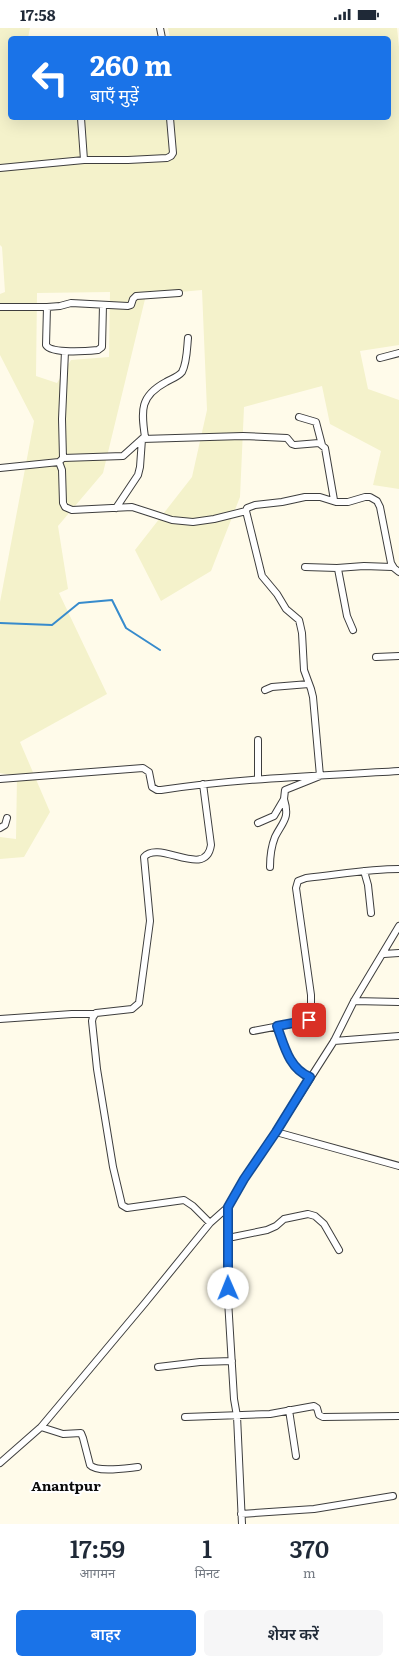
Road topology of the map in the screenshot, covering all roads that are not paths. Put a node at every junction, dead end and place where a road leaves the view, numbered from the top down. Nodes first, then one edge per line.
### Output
1 (81, 120) edge
2 (170, 120) edge
3 (84, 160) junction
4 (0, 168) edge
5 (179, 293) dead end
6 (103, 306) junction
7 (0, 307) edge
8 (47, 307) junction
9 (188, 338) dead end
10 (65, 351) junction
11 (399, 353) edge
12 (380, 358) dead end
13 (299, 417) dead end
14 (144, 438) junction
15 (322, 445) junction
16 (61, 460) junction
17 (0, 468) edge
18 (334, 500) junction
19 (116, 508) junction
20 (246, 511) junction
21 (305, 567) dead end
22 (392, 567) junction
23 (337, 568) junction
24 (399, 572) edge
25 (353, 630) dead end
26 (399, 656) edge
27 (376, 657) dead end
28 (309, 684) junction
29 (265, 690) dead end
30 (258, 740) dead end
31 (399, 771) edge
32 (320, 776) junction
33 (0, 779) edge
34 (258, 779) junction
35 (203, 784) junction
36 (284, 799) junction
37 (8, 818) dead end
38 (258, 823) dead end
39 (0, 828) edge
40 (270, 867) dead end
41 (399, 869) edge
42 (364, 871) junction
43 (371, 913) dead end
44 (399, 926) edge
45 (399, 953) edge
46 (384, 954) junction
47 (354, 1001) junction
48 (399, 1002) edge
49 (94, 1014) junction
50 (0, 1019) edge
51 (277, 1026) junction
52 (253, 1030) dead end
53 (399, 1036) edge
54 (334, 1041) junction
55 (310, 1077) junction
56 (276, 1132) junction
57 (399, 1166) edge
58 (228, 1207) junction
59 (210, 1223) junction
60 (228, 1238) junction
61 (339, 1250) dead end
62 (232, 1361) junction
63 (158, 1367) dead end
64 (289, 1410) junction
65 (237, 1416) junction
66 (399, 1416) edge
67 (185, 1417) dead end
68 (41, 1427) junction
69 (296, 1456) dead end
70 (0, 1463) edge
71 (138, 1467) dead end
72 (393, 1496) dead end
73 (240, 1514) junction
74 (242, 1524) edge

1 - 3 street
2 - 3 street
3 - 4 street
5 - 6 street
6 - 8 street
6 - 10 street
7 - 8 street
8 - 10 street
9 - 14 street
10 - 16 street
11 - 12 street
13 - 15 street
14 - 15 street
14 - 16 street
14 - 19 street
15 - 18 street
16 - 17 street
16 - 19 street
18 - 20 street
18 - 22 street
19 - 20 street
20 - 28 street
21 - 23 street
22 - 23 street
22 - 24 street
23 - 25 street
26 - 27 street
28 - 29 street
28 - 32 street
30 - 34 street
31 - 32 street
32 - 34 street
32 - 36 street
33 - 35 street
34 - 35 street
35 - 49 street
36 - 38 street
36 - 40 street
37 - 39 street
41 - 42 street
42 - 43 street
42 - 51 street
44 - 46 street
45 - 46 street
46 - 47 street
47 - 48 street
47 - 54 street
49 - 50 street
49 - 59 street
51 - 52 street
51 - 55 street
53 - 54 street
54 - 55 street
55 - 56 street
56 - 57 street
56 - 58 street
58 - 59 street
58 - 60 street
59 - 68 street
60 - 61 street
60 - 62 street
62 - 63 street
62 - 65 street
64 - 65 street
64 - 66 street
64 - 69 street
65 - 67 street
65 - 73 street
68 - 70 street
68 - 71 street
72 - 73 street
73 - 74 street

